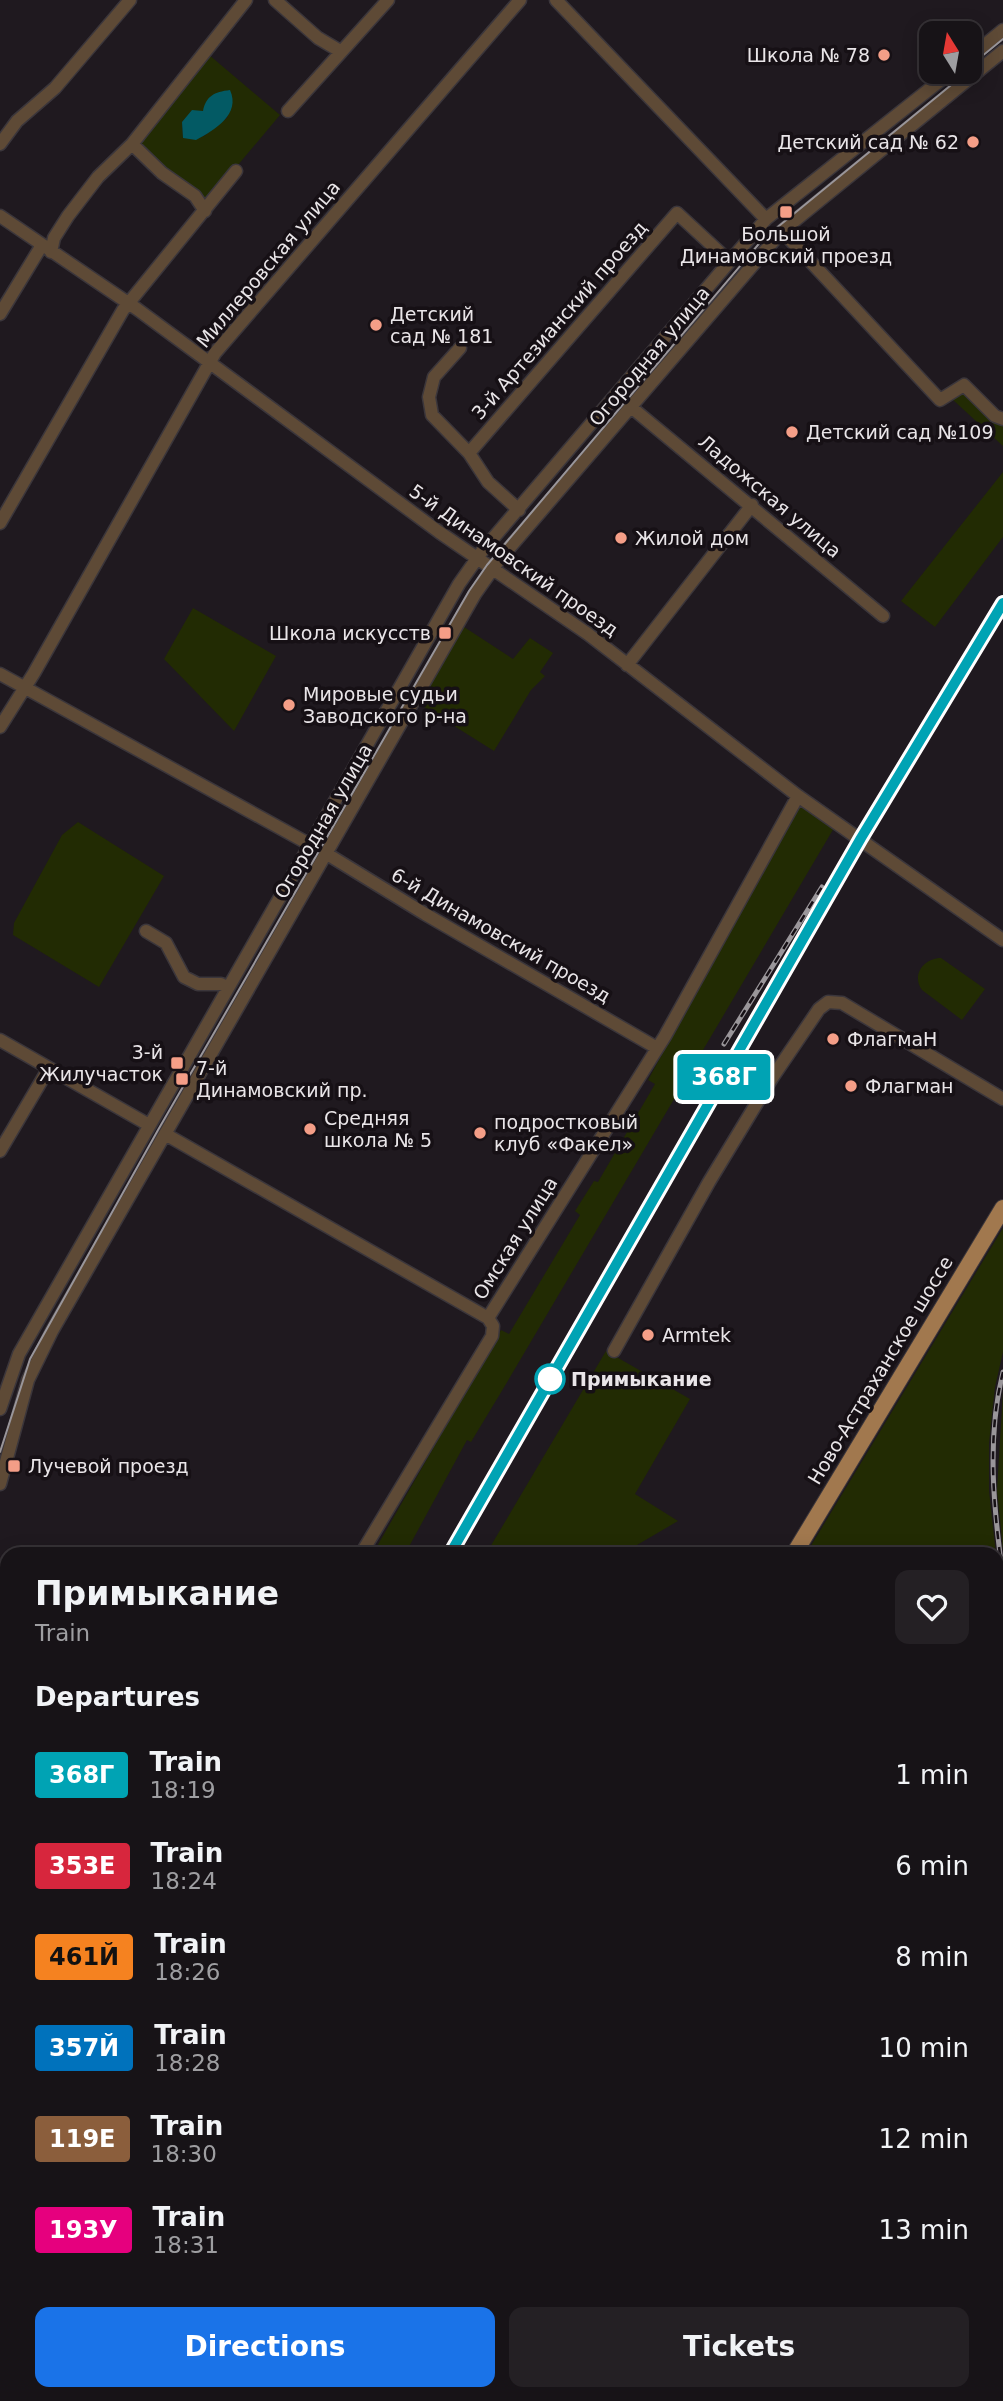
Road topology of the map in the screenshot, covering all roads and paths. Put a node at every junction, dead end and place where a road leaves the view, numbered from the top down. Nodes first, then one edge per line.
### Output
1 (130, 0) edge
2 (246, 0) edge
3 (275, 0) edge
4 (388, 0) edge
5 (520, 0) edge
6 (556, 0) edge
7 (1003, 30) edge
8 (982, 47) edge
9 (340, 51) junction
10 (1003, 51) edge
11 (936, 84) edge
12 (288, 111) dead end
13 (0, 144) edge
14 (132, 144) junction
15 (236, 171) dead end
16 (205, 211) junction
17 (0, 216) edge
18 (766, 219) junction
19 (782, 231) junction
20 (46, 249) junction
21 (729, 261) junction
22 (128, 304) junction
23 (0, 313) edge
24 (460, 348) dead end
25 (209, 362) junction
26 (631, 407) junction
27 (1002, 419) edge
28 (469, 453) junction
29 (752, 505) junction
30 (519, 510) junction
31 (0, 523) edge
32 (477, 558) junction
33 (493, 568) junction
34 (883, 616) dead end
35 (627, 666) junction
36 (0, 674) edge
37 (23, 687) junction
38 (0, 727) edge
39 (799, 796) junction
40 (309, 844) junction
41 (327, 854) junction
42 (146, 931) dead end
43 (1003, 940) edge
44 (227, 987) junction
45 (0, 1040) edge
46 (657, 1048) junction
47 (49, 1068) junction
48 (1003, 1100) edge
49 (149, 1125) junction
50 (165, 1134) junction
51 (0, 1151) edge
52 (1003, 1208) edge
53 (488, 1318) junction
54 (614, 1351) dead end
55 (5, 1372) edge
56 (0, 1409) edge
57 (0, 1485) edge
58 (365, 1547) edge
59 (798, 1547) edge

1 - 13 street
2 - 14 street
3 - 9 street
4 - 9 street
5 - 25 street, Миллеровская улица
6 - 18 street
7 - 8 street
9 - 12 street
10 - 19 street, Огородная улица
11 - 18 street, Огородная улица
14 - 16 street
14 - 20 street
15 - 16 street
16 - 22 street
17 - 20 street, 5-й Динамовский проезд
18 - 21 street, Огородная улица
19 - 26 street, Огородная улица
19 - 27 street
20 - 22 street, 5-й Динамовский проезд
20 - 23 street
21 - 28 street, 3-й Артезианский проезд
21 - 30 street, Огородная улица
22 - 25 street, 5-й Динамовский проезд
22 - 31 street
24 - 28 street
25 - 32 street, 5-й Динамовский проезд
25 - 37 street, Миллеровская улица
26 - 29 street, Ладожская улица
26 - 33 street, Огородная улица
28 - 30 street
29 - 34 street, Ладожская улица
29 - 35 street
30 - 32 street, Огородная улица
32 - 33 street, 5-й Динамовский проезд
32 - 40 street, Огородная улица
33 - 35 street, 5-й Динамовский проезд
33 - 41 street, Огородная улица
35 - 39 street, 5-й Динамовский проезд
36 - 37 street
37 - 38 street, Миллеровская улица
37 - 40 street
39 - 43 street, 5-й Динамовский проезд
39 - 46 street, Омская улица
40 - 44 street, Огородная улица
41 - 46 street, 6-й Динамовский проезд
41 - 50 street, Огородная улица
42 - 44 street
44 - 49 street, Огородная улица
45 - 47 street
46 - 53 street, Омская улица
47 - 49 street
47 - 51 street
48 - 54 street
49 - 55 street, Огородная улица
50 - 53 street
50 - 57 street, Огородная улица
52 - 59 main road, Ново-Астраханское шоссе
53 - 58 street, Омская улица
55 - 56 street, Огородная улица

